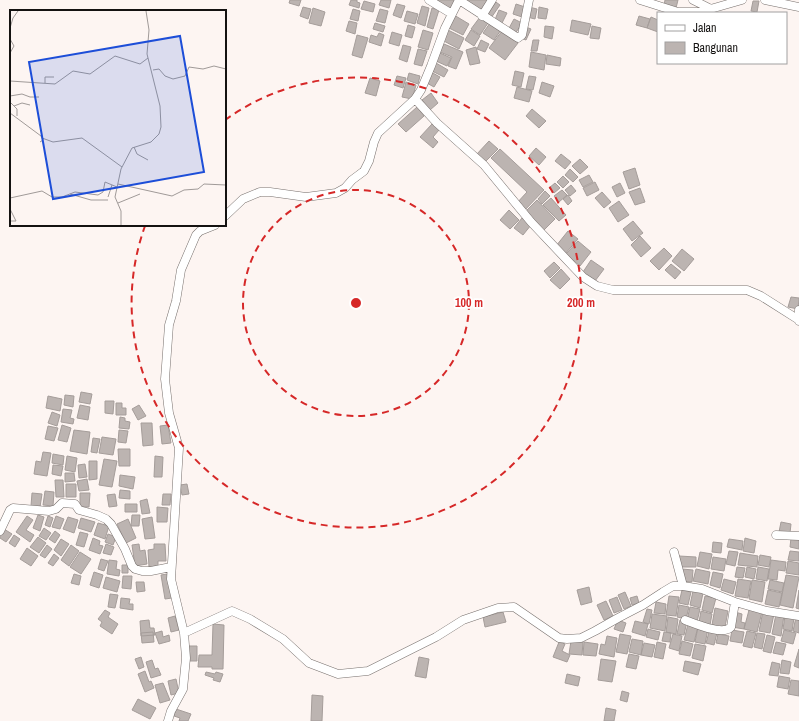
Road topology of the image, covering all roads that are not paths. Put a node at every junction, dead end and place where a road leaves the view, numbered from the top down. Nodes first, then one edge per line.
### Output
1 (429, 0) edge
2 (459, 0) edge
3 (492, 0) edge
4 (530, 0) edge
5 (640, 0) edge
6 (693, 0) edge
7 (742, 0) edge
8 (765, 0) edge
9 (799, 7) edge
10 (711, 9) junction
11 (452, 14) junction
12 (482, 16) junction
13 (415, 99) junction
14 (226, 215) edge
15 (212, 226) edge
16 (799, 310) edge
17 (799, 321) edge
18 (0, 531) edge
19 (776, 535) dead end
20 (799, 536) edge
21 (674, 552) dead end
22 (172, 567) junction
23 (683, 586) junction
24 (735, 602) junction
25 (799, 616) edge
26 (685, 620) dead end
27 (184, 633) junction
28 (168, 721) edge

1 - 11 street
2 - 11 street
2 - 12 street
3 - 12 street
4 - 12 street
5 - 10 street
6 - 10 street
7 - 10 street
8 - 9 street
11 - 13 street
13 - 14 street
13 - 17 street
15 - 22 street
16 - 17 street
18 - 22 street
19 - 20 street
21 - 23 street
22 - 27 street
23 - 24 street
23 - 27 street
24 - 25 street
24 - 26 street
27 - 28 street

